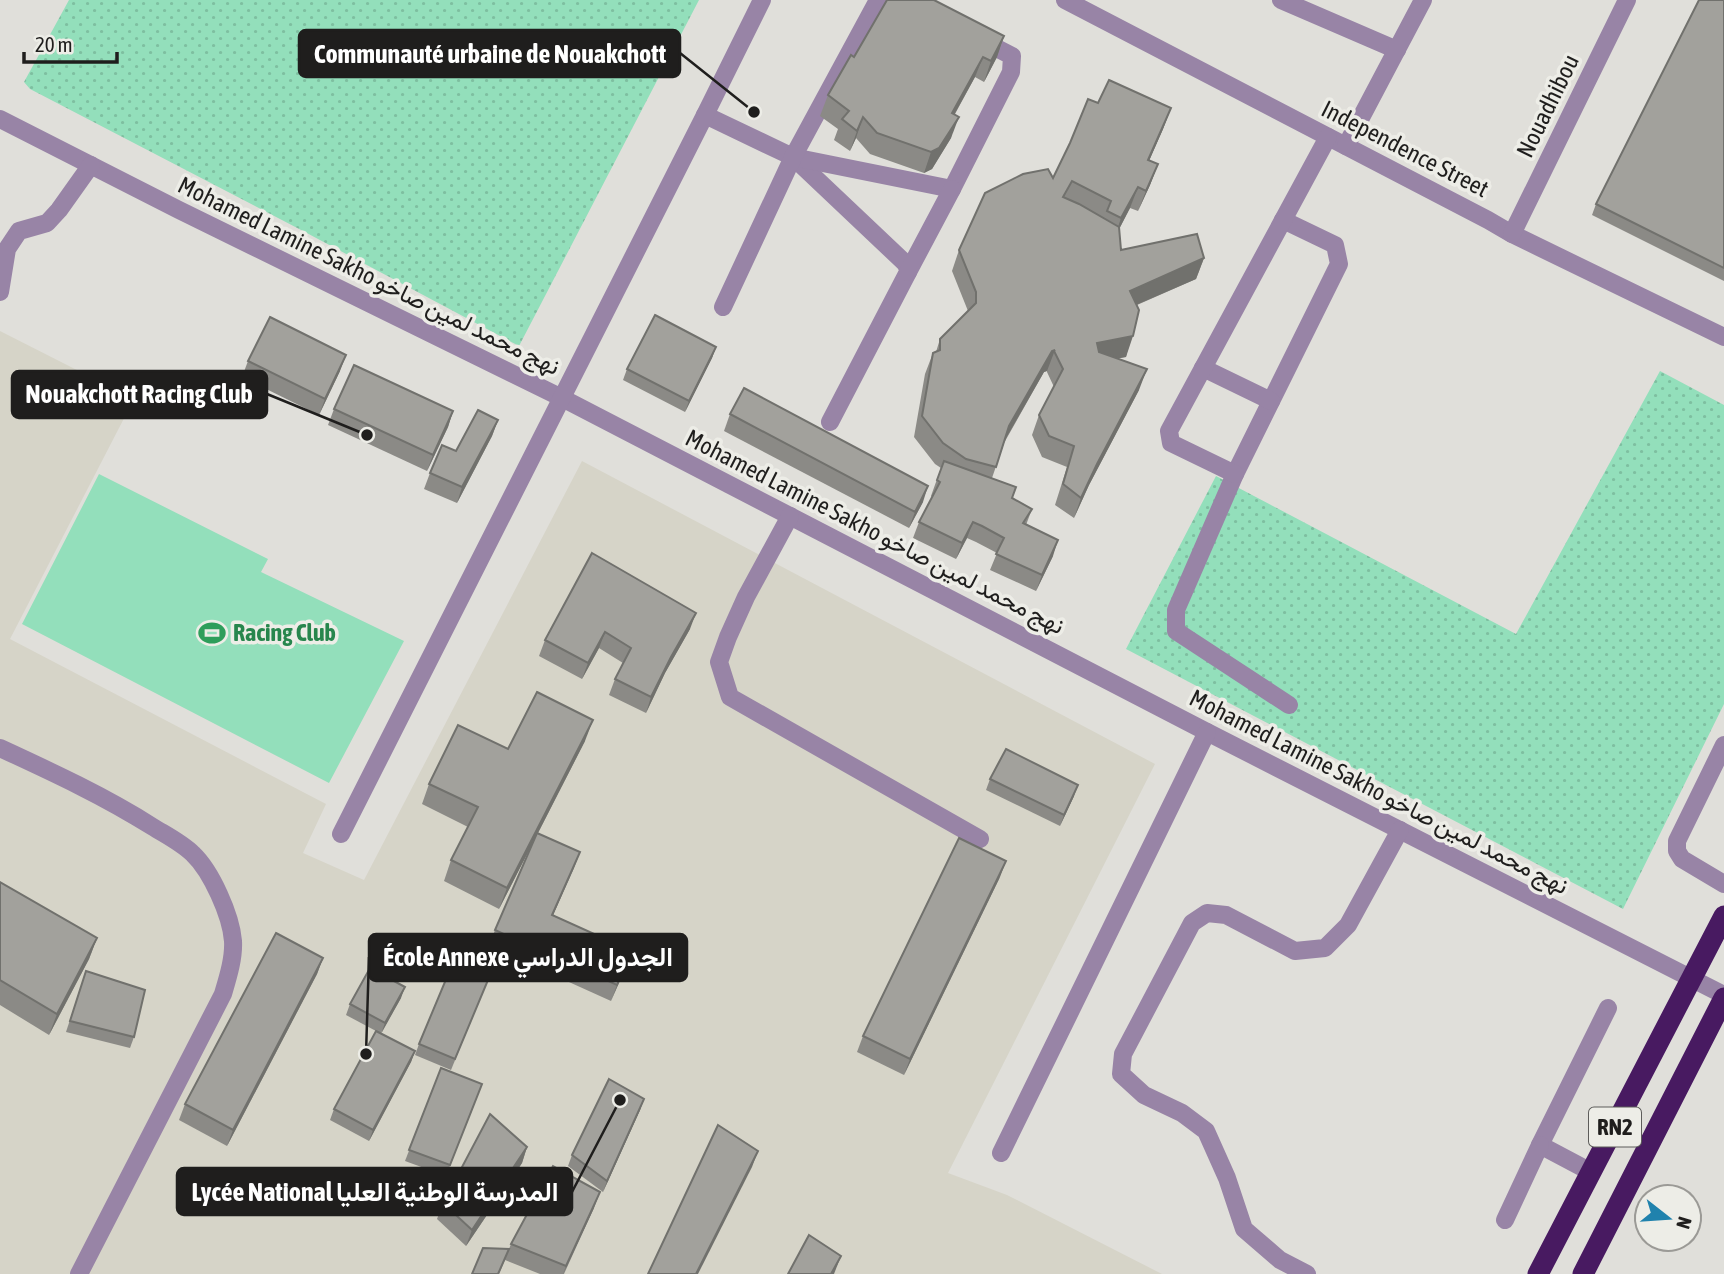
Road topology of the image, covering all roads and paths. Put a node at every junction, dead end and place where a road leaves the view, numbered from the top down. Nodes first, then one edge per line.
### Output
1 (762, 0) edge
2 (878, 0) edge
3 (1065, 0) edge
4 (1281, 0) edge
5 (1423, 0) edge
6 (1627, 0) edge
7 (964, 31) edge
8 (1397, 50) junction
9 (705, 115) junction
10 (0, 119) edge
11 (1328, 137) junction
12 (1346, 146) junction
13 (793, 157) junction
14 (91, 165) junction
15 (952, 188) junction
16 (1283, 220) junction
17 (1513, 234) junction
18 (908, 272) junction
19 (0, 292) edge
20 (723, 307) dead end
21 (1724, 337) edge
22 (1203, 368) junction
23 (562, 398) junction
24 (1271, 401) junction
25 (830, 422) dead end
26 (1235, 474) junction
27 (790, 516) junction
28 (1289, 705) dead end
29 (1208, 732) junction
30 (1724, 745) edge
31 (0, 748) edge
32 (1400, 830) junction
33 (341, 834) dead end
34 (980, 839) dead end
35 (1724, 884) edge
36 (1724, 916) edge
37 (1692, 979) junction
38 (1724, 996) edge
39 (1608, 1007) dead end
40 (1540, 1145) junction
41 (1000, 1153) dead end
42 (1591, 1172) junction
43 (1505, 1220) dead end
44 (79, 1274) edge
45 (1307, 1274) edge
46 (1538, 1274) edge
47 (1583, 1274) edge

1 - 9 street
2 - 13 street
3 - 11 street, Independence Street
4 - 8 street
5 - 8 street
6 - 17 street, Nouadhibou
7 - 15 street
8 - 12 street
9 - 13 street
9 - 23 street
10 - 14 street, Mohamed Lamine Sakho نهج محمد لمين صاخو
11 - 12 street, Independence Street
11 - 16 street
12 - 17 street, Independence Street
13 - 15 street
13 - 18 street
13 - 20 street
14 - 19 street
14 - 23 street, Mohamed Lamine Sakho نهج محمد لمين صاخو
15 - 18 street
16 - 22 street
16 - 24 street
17 - 21 street, Independence Street
18 - 25 street
22 - 24 street
22 - 26 street
23 - 27 street, Mohamed Lamine Sakho نهج محمد لمين صاخو
23 - 33 street
24 - 26 street
26 - 28 street
27 - 29 street, Mohamed Lamine Sakho نهج محمد لمين صاخو
27 - 34 street
29 - 32 street, Mohamed Lamine Sakho نهج محمد لمين صاخو
29 - 41 street
30 - 35 street
31 - 44 street
32 - 37 street, Mohamed Lamine Sakho نهج محمد لمين صاخو
32 - 45 street
36 - 37 highway, RN2
37 - 38 street, Mohamed Lamine Sakho نهج محمد لمين صاخو
37 - 42 highway, RN2
38 - 47 highway, RN2
39 - 40 street
40 - 42 street
40 - 43 street
42 - 46 highway, RN2

